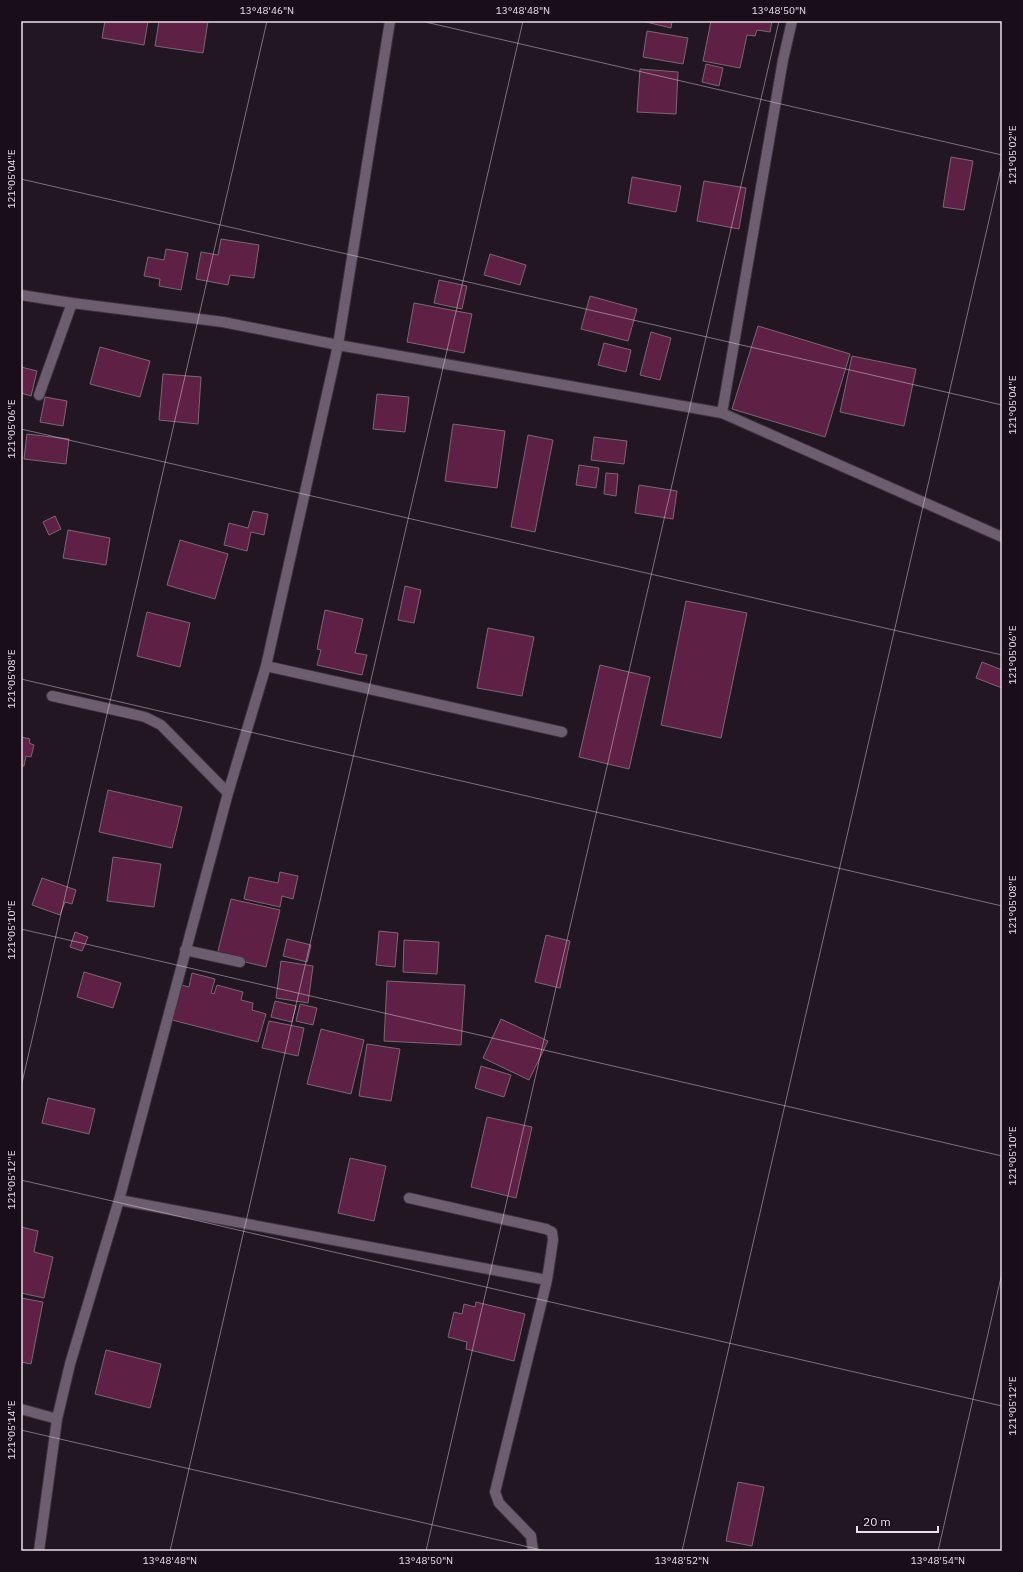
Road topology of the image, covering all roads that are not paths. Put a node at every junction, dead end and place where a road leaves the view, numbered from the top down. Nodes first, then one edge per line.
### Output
1 (390, 21) edge
2 (792, 21) edge
3 (21, 295) edge
4 (72, 303) junction
5 (338, 345) junction
6 (39, 395) dead end
7 (722, 413) junction
8 (1002, 537) edge
9 (266, 666) junction
10 (52, 696) dead end
11 (562, 732) dead end
12 (228, 793) junction
13 (185, 950) junction
14 (240, 962) dead end
15 (409, 1198) dead end
16 (119, 1200) junction
17 (547, 1280) junction
18 (21, 1409) edge
19 (57, 1419) junction
20 (39, 1551) edge
21 (533, 1551) edge

1 - 5 street
2 - 7 street
3 - 4 street
4 - 5 street
4 - 6 street
5 - 7 street
5 - 9 street
7 - 8 street
9 - 11 street
9 - 12 street
10 - 12 street
12 - 13 street
13 - 14 street
13 - 16 street
15 - 17 street
16 - 17 street
16 - 19 street
17 - 21 street
18 - 19 street
19 - 20 street

